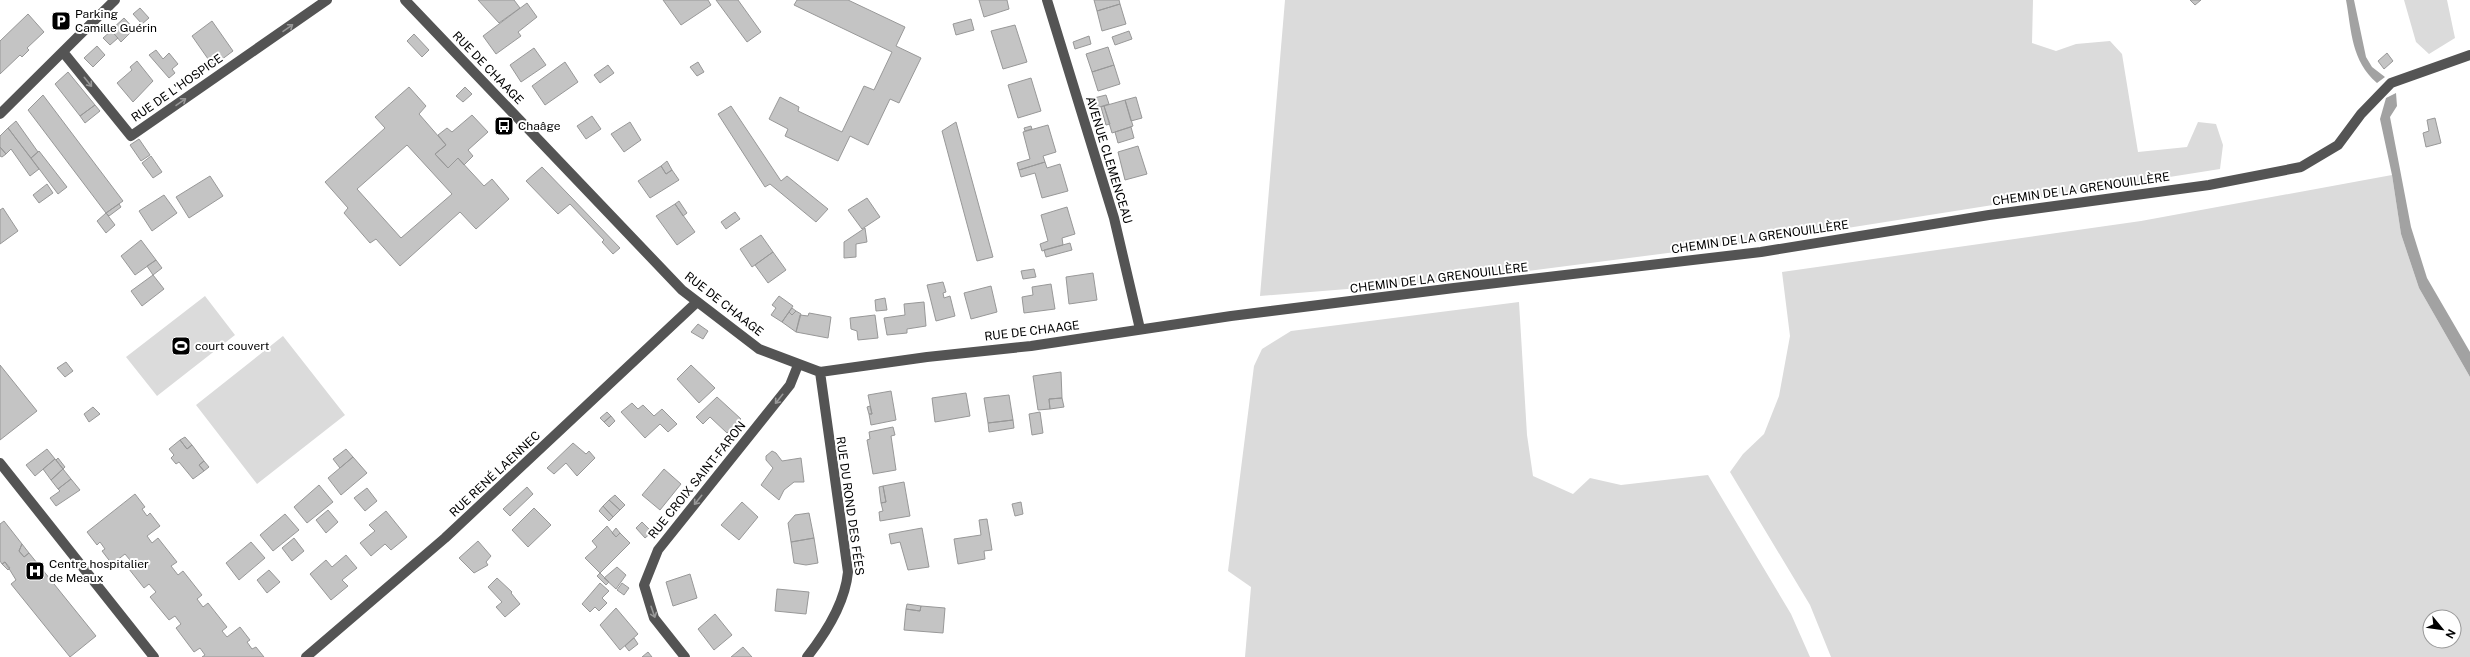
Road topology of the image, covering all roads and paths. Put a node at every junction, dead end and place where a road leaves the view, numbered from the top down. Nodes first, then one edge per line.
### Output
1 (115, 0) edge
2 (327, 0) edge
3 (405, 0) edge
4 (1047, 0) edge
5 (63, 52) junction
6 (2470, 56) edge
7 (0, 114) edge
8 (697, 302) junction
9 (1140, 329) junction
10 (798, 365) junction
11 (820, 372) junction
12 (0, 463) edge
13 (154, 657) edge
14 (306, 657) edge
15 (685, 657) edge
16 (807, 657) edge

1 - 5 street
5 -> 2 street, RUE DE L'HOSPICE
3 - 8 street, RUE DE CHAAGE
4 - 9 street, AVENUE CLEMENCEAU
5 - 7 street
6 - 9 street, CHEMIN DE LA GRENOUILLÈRE
8 - 10 street, RUE DE CHAAGE
8 - 14 street, RUE RENÉ LAENNEC
9 - 11 street, RUE DE CHAAGE
10 - 11 street, RUE DE CHAAGE
10 -> 15 street, RUE CROIX SAINT-FARON
11 - 16 street, RUE DU ROND DES FÉES
12 - 13 street

